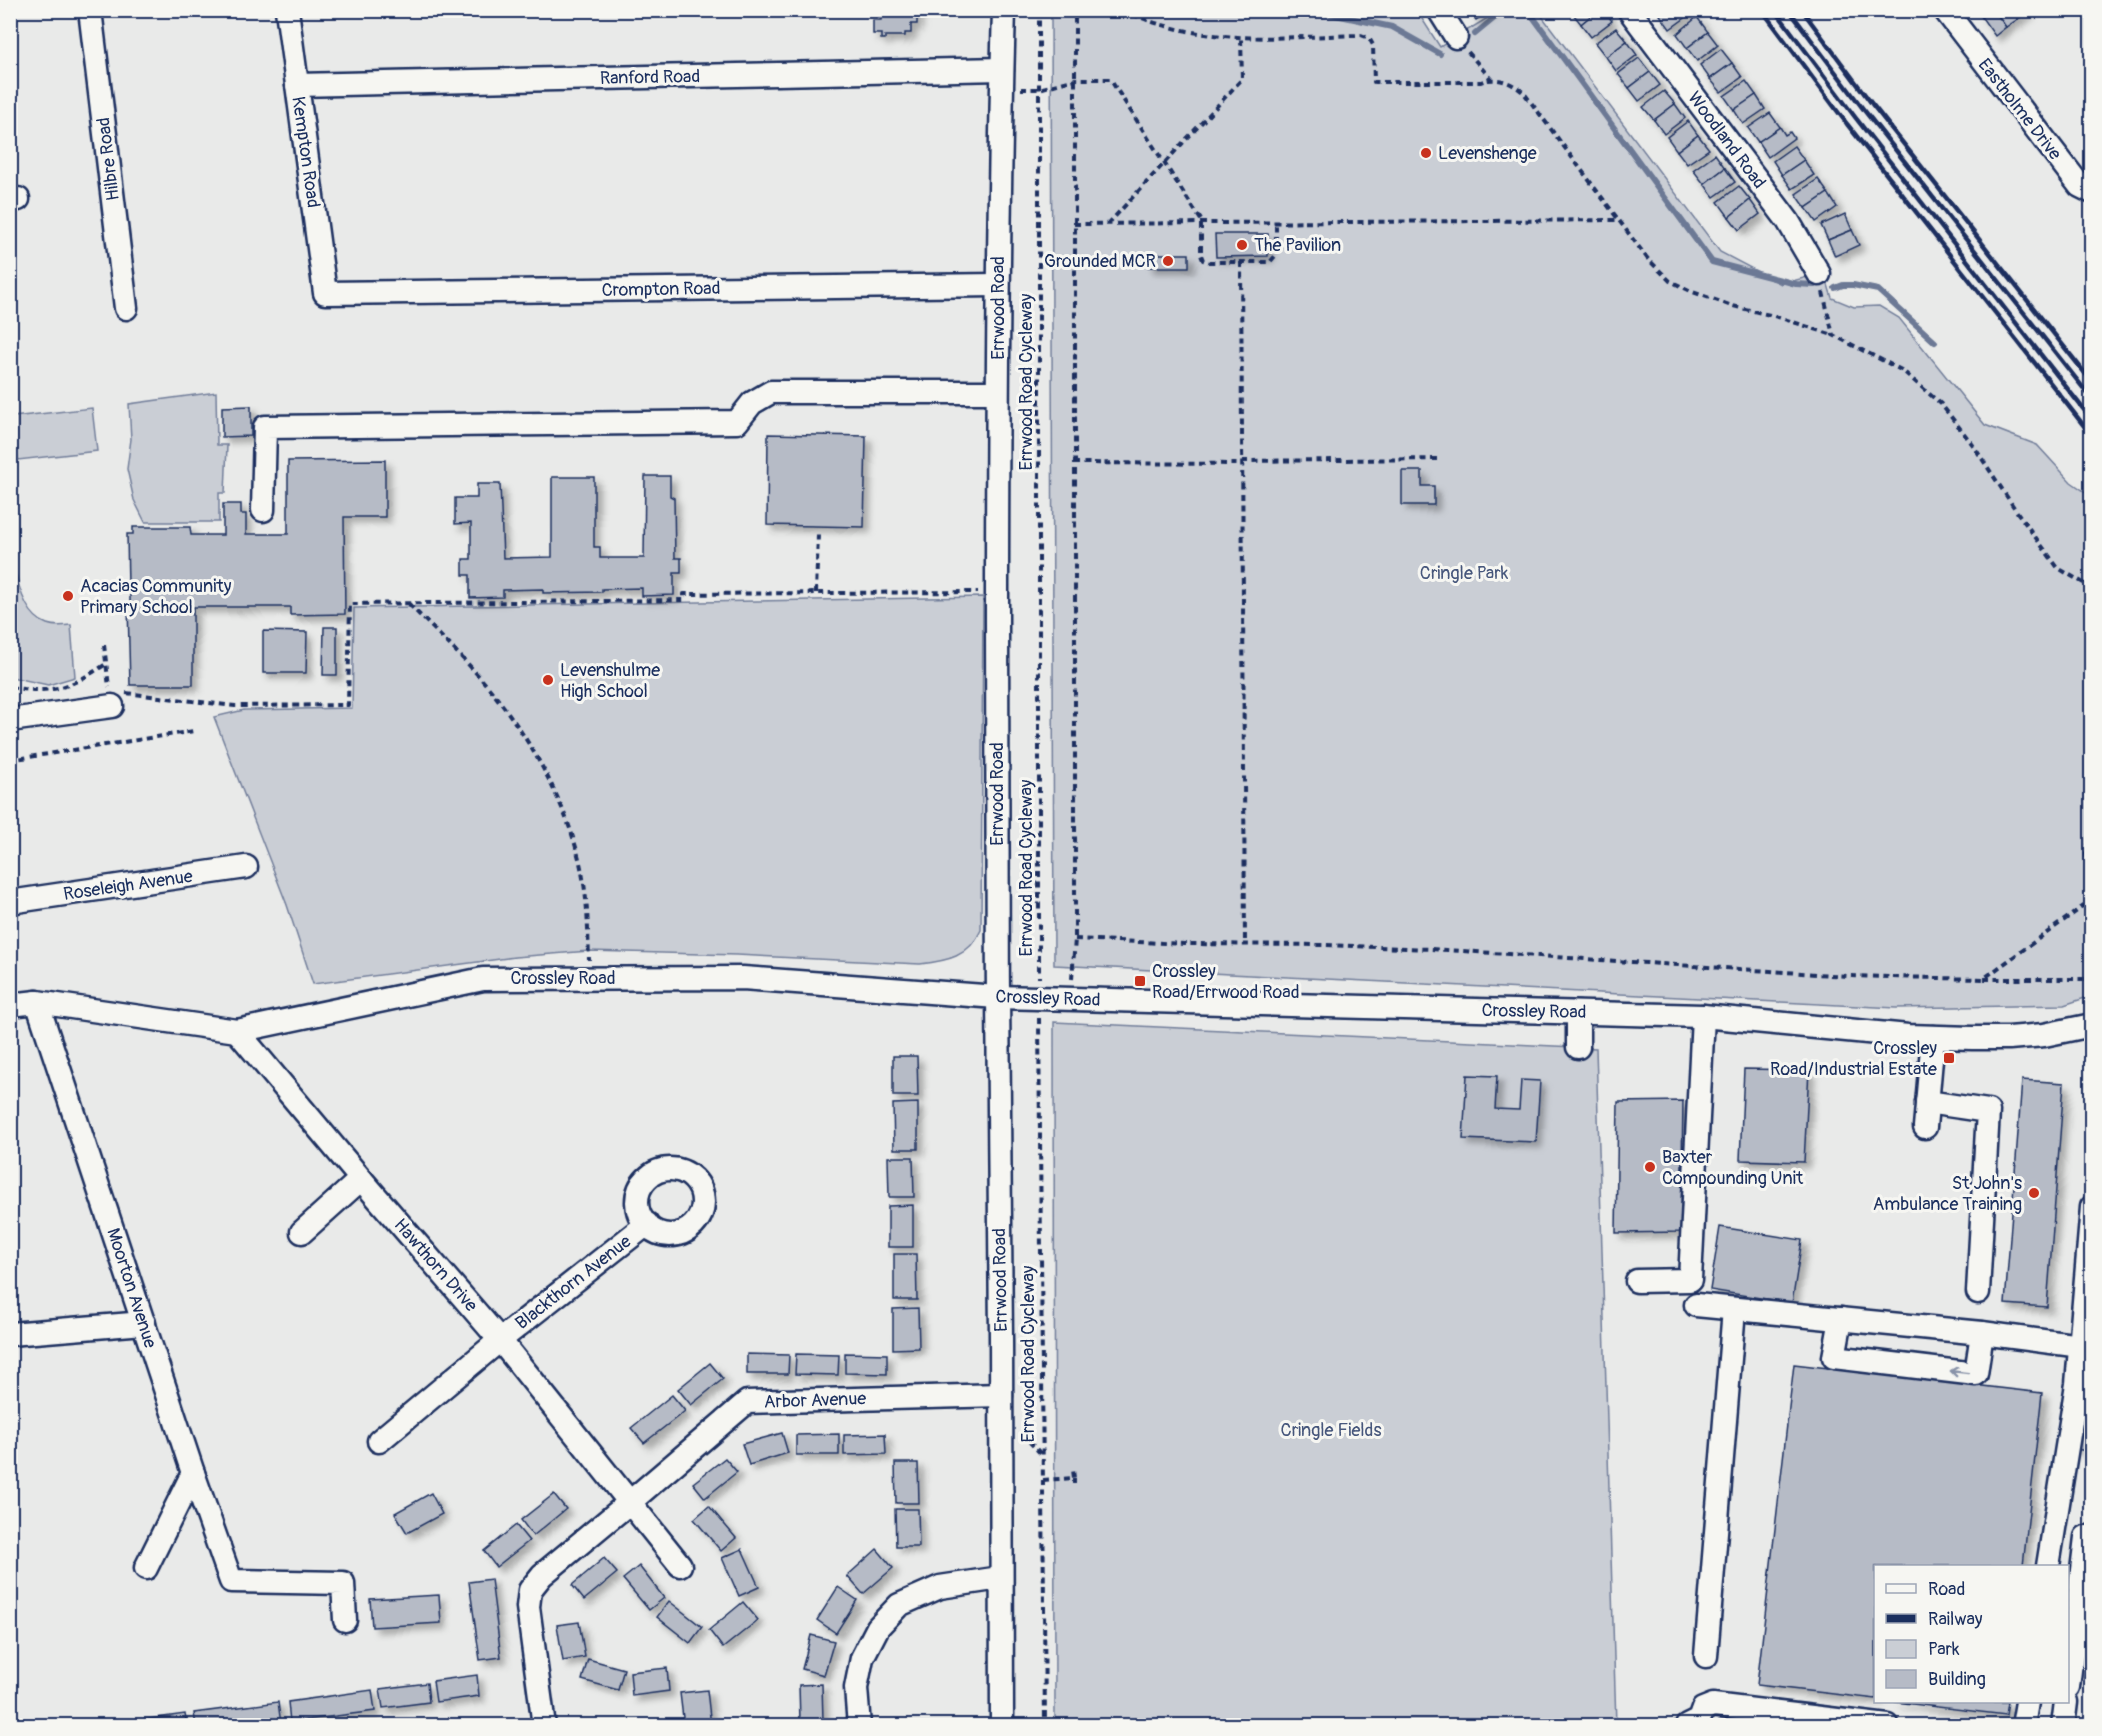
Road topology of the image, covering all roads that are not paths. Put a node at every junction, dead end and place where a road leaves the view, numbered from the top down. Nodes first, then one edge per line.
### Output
1 (90, 10) edge
2 (287, 10) edge
3 (1004, 10) edge
4 (1439, 10) edge
5 (1629, 10) edge
6 (1954, 14) edge
7 (1456, 37) road end
8 (1002, 80) junction
9 (297, 85) junction
10 (2091, 192) edge
11 (1819, 274) road end
12 (997, 285) junction
13 (325, 293) joint
14 (126, 308) dead end
15 (997, 392) junction
16 (263, 510) dead end
17 (111, 699) road end
18 (10, 720) edge
19 (246, 867) dead end
20 (10, 902) edge
21 (997, 997) junction
22 (37, 1002) junction
23 (10, 1005) edge
24 (1578, 1012) junction
25 (1703, 1016) junction
26 (237, 1031) junction
27 (2090, 1031) edge
28 (1933, 1037) junction
29 (1578, 1047) dead end
30 (1927, 1102) junction
31 (1925, 1127) dead end
32 (361, 1179) junction
33 (2091, 1207) edge
34 (647, 1224) dead end
35 (302, 1232) dead end
36 (1637, 1281) dead end
37 (1978, 1292) dead end
38 (1696, 1305) dead end
39 (1734, 1309) junction
40 (1841, 1319) junction
41 (144, 1323) junction
42 (1982, 1333) junction
43 (10, 1334) edge
44 (500, 1340) junction
45 (2081, 1346) junction
46 (1001, 1395) junction
47 (378, 1441) dead end
48 (193, 1473) junction
49 (630, 1502) junction
50 (2058, 1506) junction
51 (2089, 1540) edge
52 (680, 1565) dead end
53 (2048, 1565) edge
54 (146, 1568) dead end
55 (1000, 1578) junction
56 (345, 1620) dead end
57 (1706, 1656) dead end
58 (2069, 1674) edge
59 (2027, 1703) edge
60 (2066, 1703) edge
61 (543, 1725) edge
62 (859, 1725) edge
63 (1002, 1725) edge
64 (1688, 1725) edge
65 (1888, 1725) edge
66 (2023, 1725) edge
67 (2063, 1725) edge

1 - 14 street, Hilbre Road
2 - 9 street, Kempton Road
3 - 8 street, Errwood Road
4 - 7 street
5 - 11 street, Woodland Road
6 - 10 street, Eastholme Drive
8 - 9 street, Ranford Road
8 - 12 street, Errwood Road
9 - 13 street, Kempton Road
12 - 13 street, Crompton Road
12 - 15 street, Errwood Road
15 - 16 street
15 - 21 street, Errwood Road
17 - 18 street
19 - 20 street, Roseleigh Avenue
21 - 24 street, Crossley Road
21 - 26 street, Crossley Road
21 - 46 street, Errwood Road
22 - 23 street, Crossley Road
22 - 26 street, Crossley Road
22 - 41 street, Moorton Avenue
24 - 25 street, Crossley Road
24 - 29 street
25 - 28 street, Crossley Road
25 - 36 street
26 - 32 street, Hawthorn Drive
27 - 28 street, Crossley Road
28 - 30 street
30 - 31 street
30 - 37 street
32 - 35 street
32 - 44 street, Hawthorn Drive
33 - 45 street
34 - 44 street, Blackthorn Avenue
38 - 39 street
39 - 40 street
39 - 57 street
40 - 42 street
42 -> 40 street
41 - 43 street
41 - 48 street, Moorton Avenue
42 - 45 street
44 - 47 street, Blackthorn Avenue
44 - 49 street, Hawthorn Drive
45 - 50 street
46 - 49 street, Arbor Avenue
46 - 55 street, Errwood Road
48 - 54 street
48 - 56 street, Moorton Avenue
49 - 52 street
49 - 61 street, Arbor Avenue
50 - 51 street
50 - 53 street
51 - 58 street
55 - 62 street
55 - 63 street, Errwood Road
59 - 66 street
60 - 67 street
64 - 65 street

